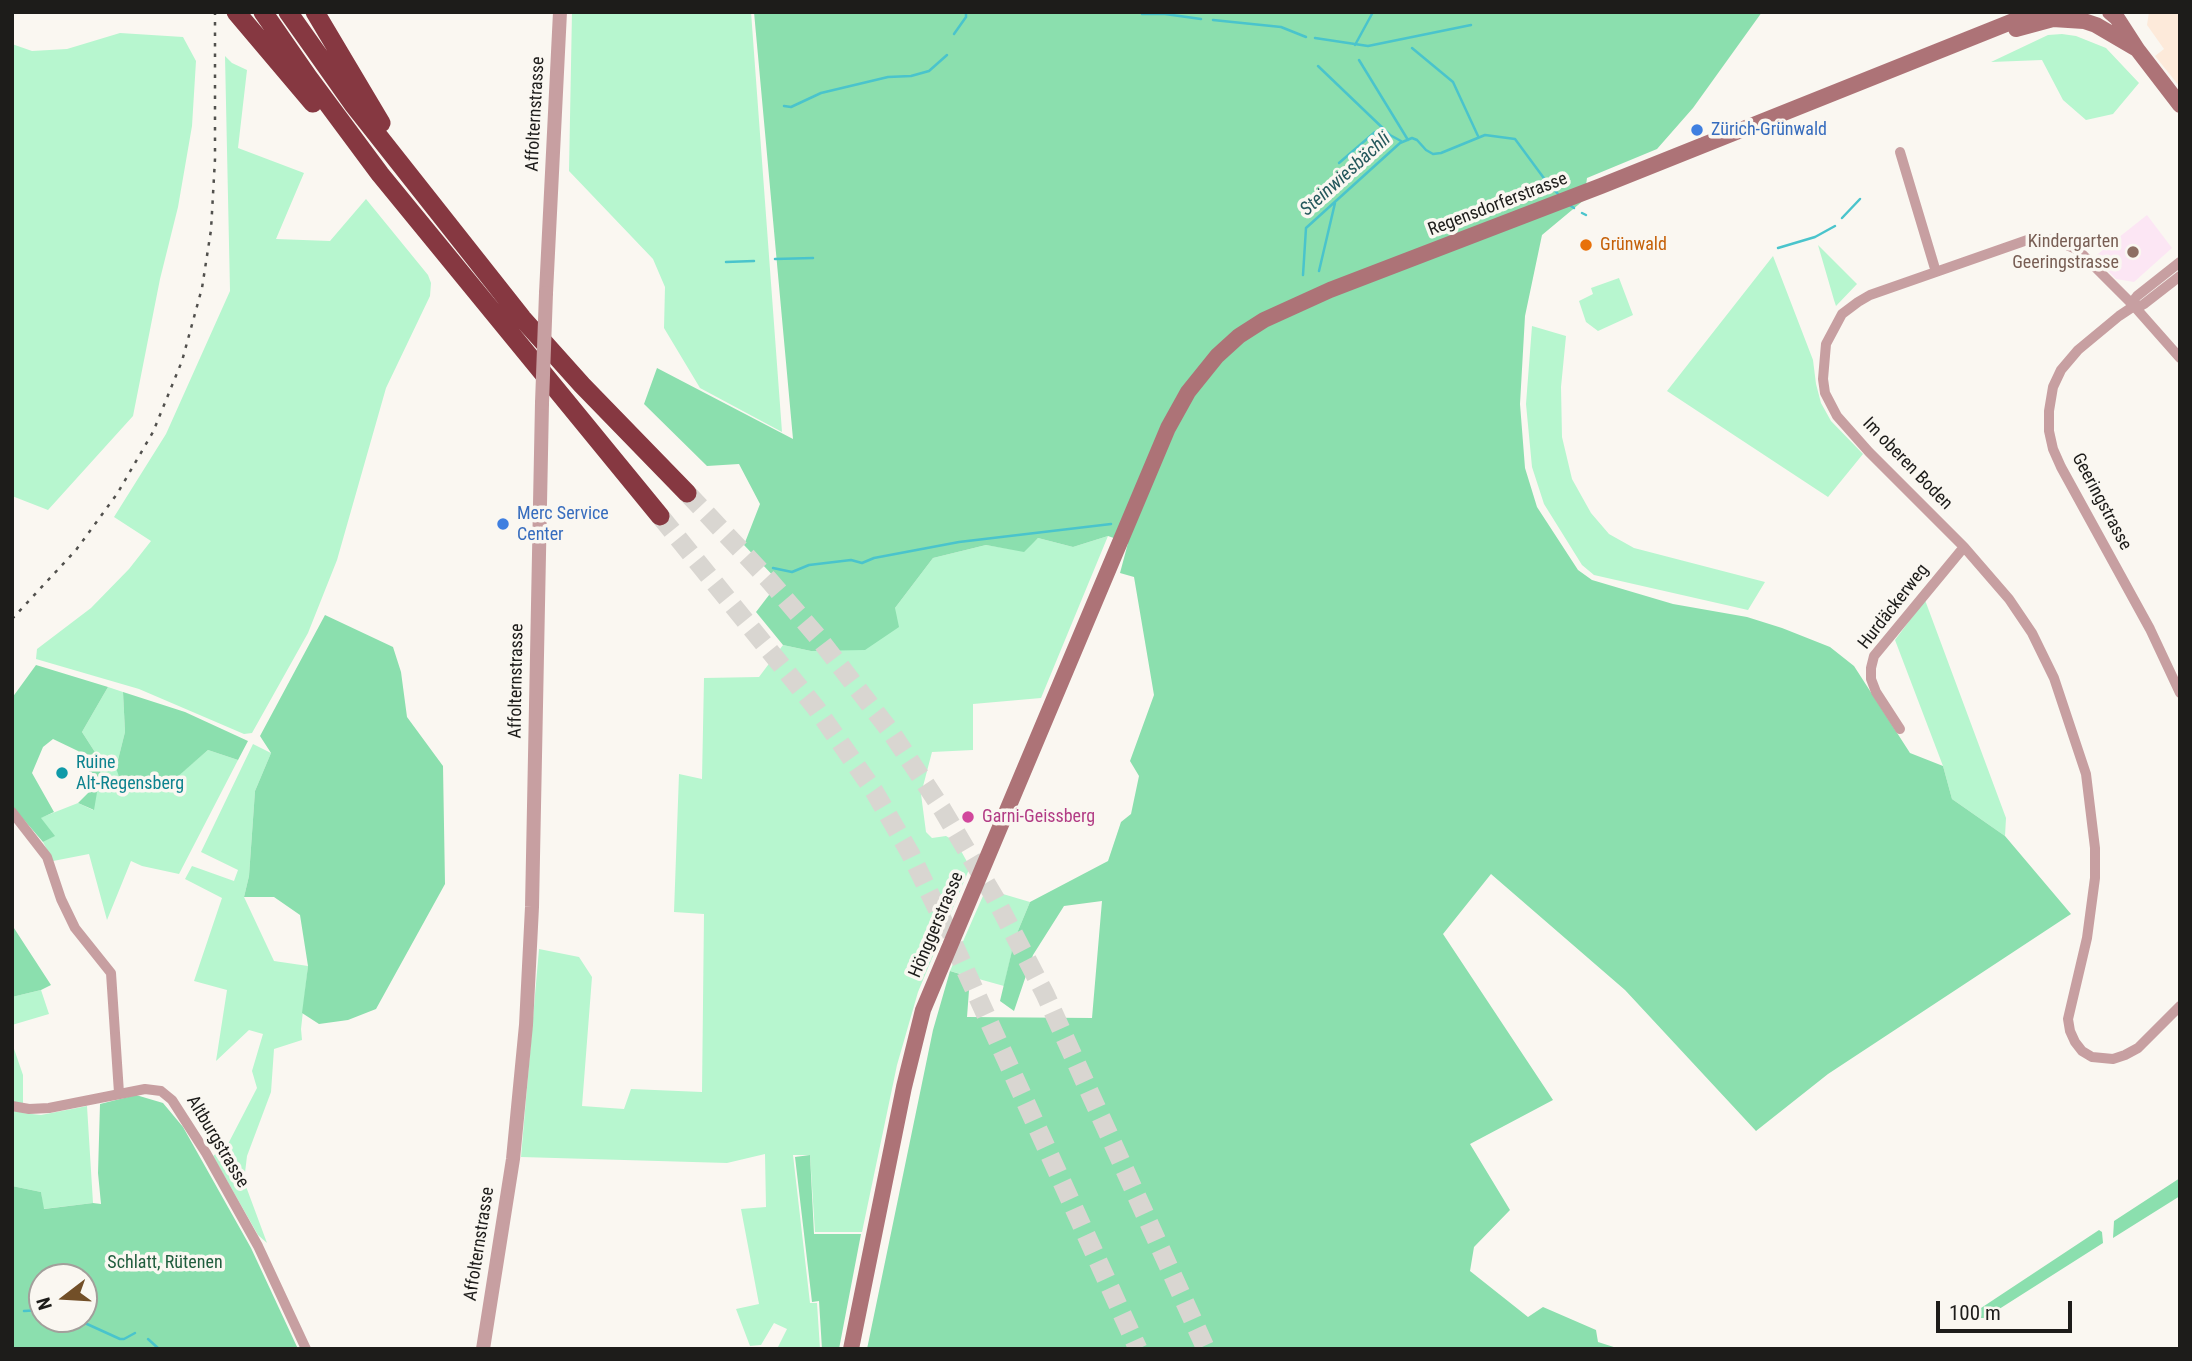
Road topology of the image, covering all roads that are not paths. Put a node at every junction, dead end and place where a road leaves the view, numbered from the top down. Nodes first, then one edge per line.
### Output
1 (263, 12) edge
2 (288, 12) edge
3 (315, 12) edge
4 (560, 12) edge
5 (2036, 12) edge
6 (2110, 12) edge
7 (2122, 12) edge
8 (238, 14) edge
9 (2082, 17) edge
10 (1993, 30) junction
11 (2137, 49) junction
12 (2180, 105) edge
13 (1900, 152) dead end
14 (368, 158) junction
15 (451, 229) junction
16 (2180, 261) edge
17 (1936, 272) junction
18 (2180, 276) edge
19 (2134, 306) junction
20 (2180, 358) edge
21 (687, 493) tunnel mouth
22 (660, 516) tunnel mouth
23 (1121, 536) joint
24 (1964, 547) junction
25 (2180, 693) edge
26 (1900, 729) dead end
27 (12, 812) edge
28 (2180, 1006) edge
29 (119, 1093) junction
30 (12, 1106) edge
31 (306, 1349) edge
32 (483, 1349) edge
33 (851, 1349) edge

1 - 14 highway
2 - 15 highway
3 - 15 highway
4 - 32 street, Affolternstrasse, bridge
5 - 10 main road, Regensdorferstrasse
6 - 11 main road
7 - 11 main road
8 - 14 highway
9 - 10 main road, Regensdorferstrasse
9 - 11 main road
10 - 23 main road, Regensdorferstrasse
11 - 12 main road
13 - 17 street
14 - 22 highway
15 - 21 highway
16 - 19 street, Geeringstrasse
17 - 19 street, Im oberen Boden
17 - 24 street, Im oberen Boden
18 - 19 street, Geeringstrasse
19 - 20 street, Im oberen Boden
19 - 25 street, Geeringstrasse
23 - 33 main road, Hönggerstrasse
24 - 26 street, Hurdäckerweg
24 - 28 street, Im oberen Boden
27 - 29 street
29 - 30 street, Altburgstrasse
29 - 31 street, Altburgstrasse

